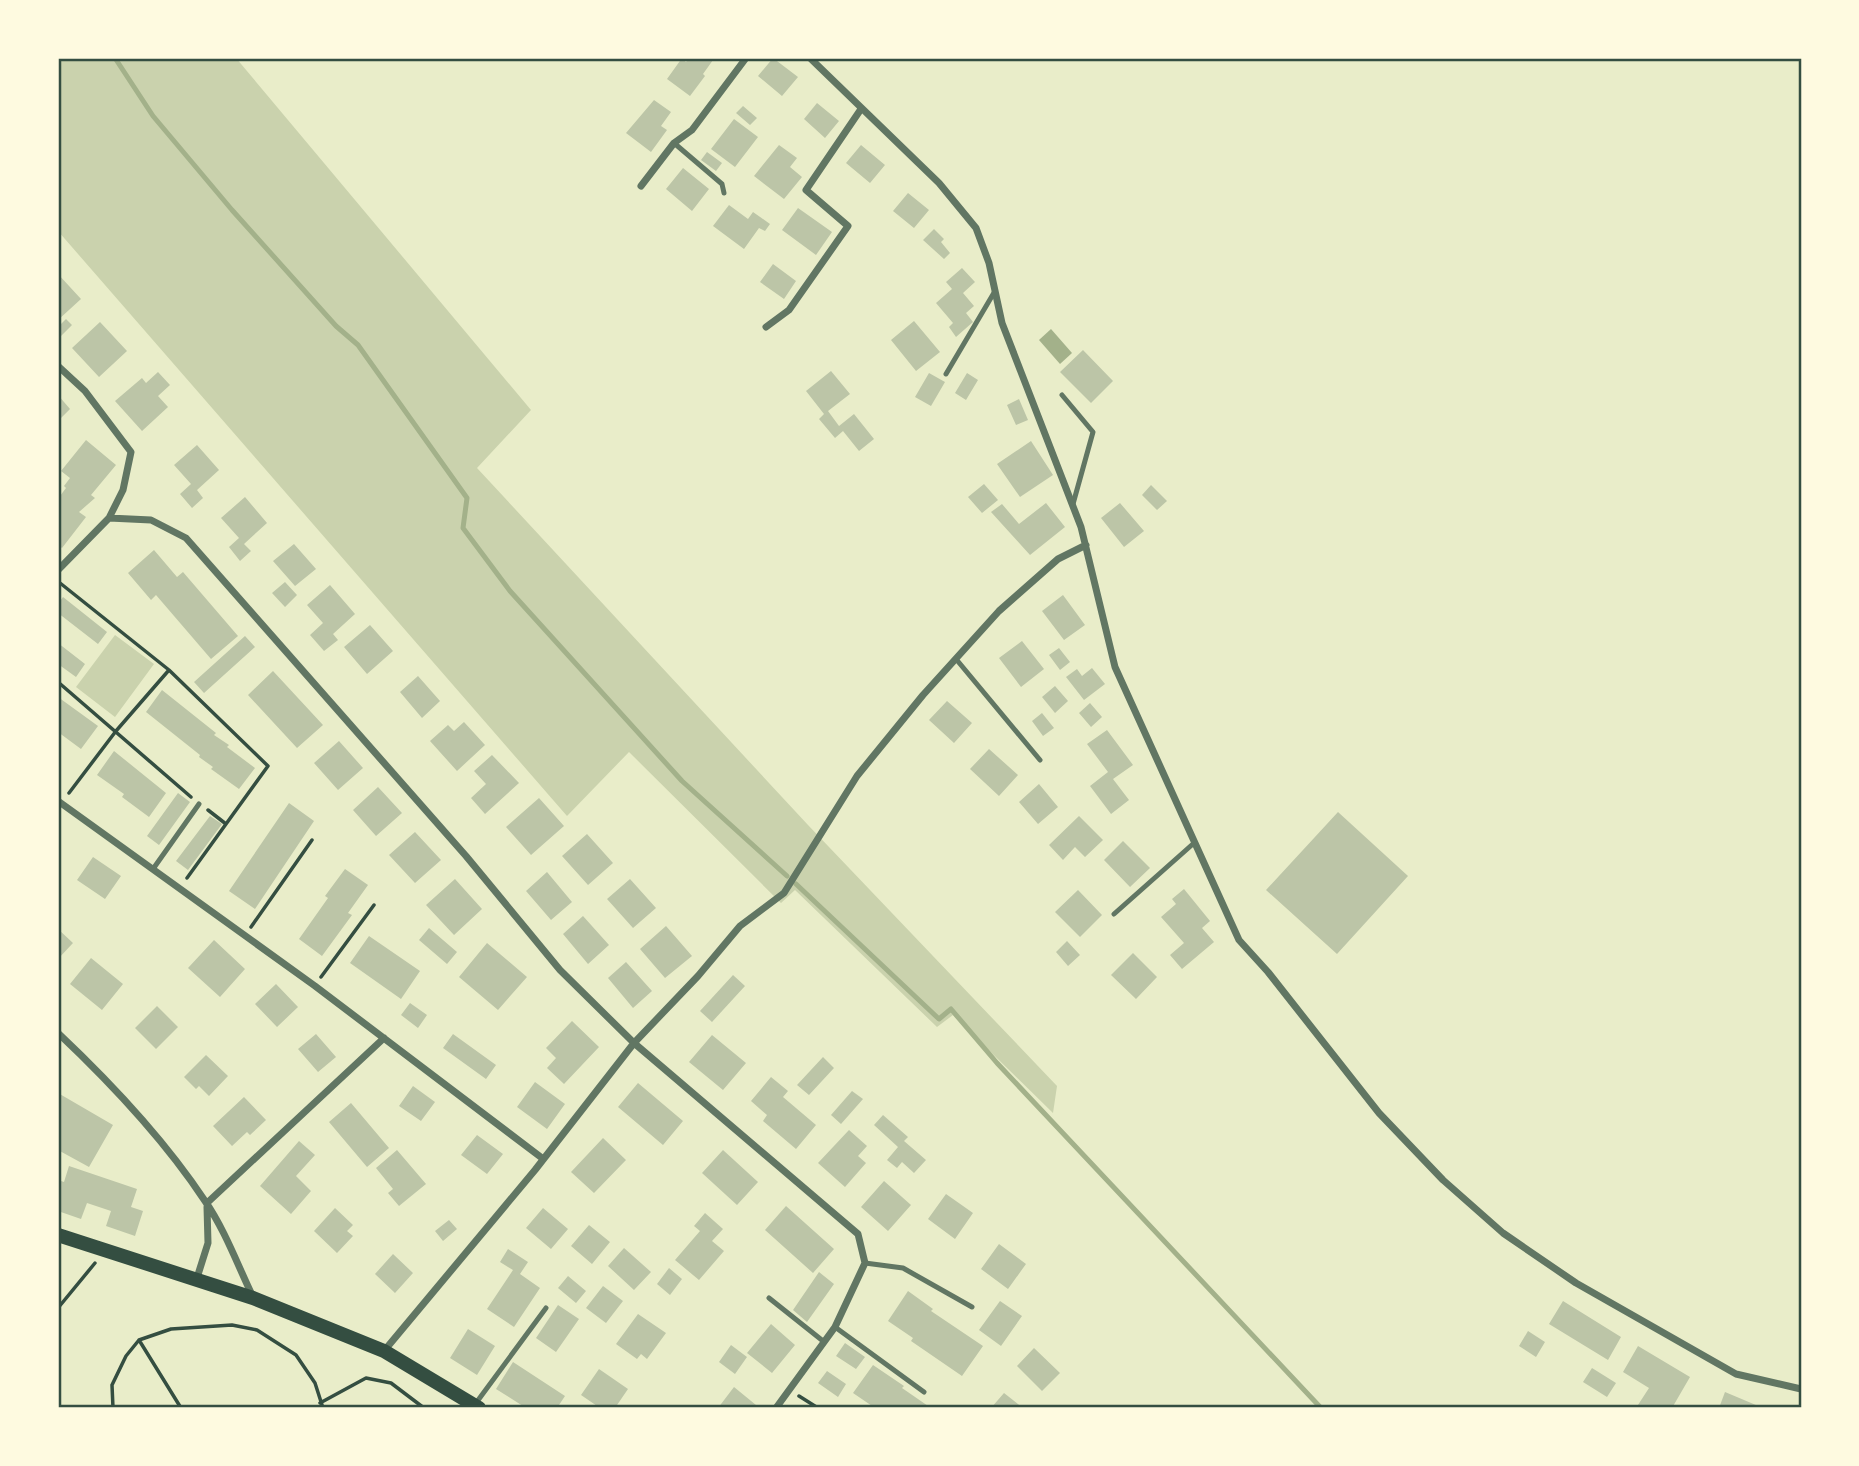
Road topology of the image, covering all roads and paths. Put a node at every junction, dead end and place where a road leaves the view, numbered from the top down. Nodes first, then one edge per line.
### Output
1 (746, 58) edge
2 (810, 58) edge
3 (861, 109) junction
4 (674, 143) junction
5 (641, 186) dead end
6 (724, 193) dead end
7 (995, 291) junction
8 (766, 327) dead end
9 (58, 366) edge
10 (946, 374) dead end
11 (1062, 395) dead end
12 (1072, 505) junction
13 (109, 518) junction
14 (1086, 545) junction
15 (58, 570) edge
16 (58, 581) edge
17 (956, 659) junction
18 (169, 670) junction
19 (58, 682) edge
20 (116, 731) junction
21 (1040, 760) dead end
22 (59, 802) edge
23 (199, 804) junction
24 (226, 824) junction
25 (312, 840) dead end
26 (1194, 843) junction
27 (153, 869) junction
28 (180, 889) junction
29 (374, 905) dead end
30 (1114, 914) dead end
31 (246, 935) junction
32 (315, 985) junction
33 (58, 1033) edge
34 (384, 1038) junction
35 (634, 1043) junction
36 (542, 1158) junction
37 (207, 1203) junction
38 (58, 1236) edge
39 (106, 1251) junction
40 (865, 1263) junction
41 (196, 1281) junction
42 (253, 1298) junction
43 (769, 1298) dead end
44 (972, 1307) dead end
45 (58, 1308) edge
46 (546, 1308) dead end
47 (835, 1327) junction
48 (139, 1340) junction
49 (823, 1341) junction
50 (384, 1351) junction
51 (788, 1388) junction
52 (1801, 1389) edge
53 (924, 1392) dead end
54 (322, 1406) edge
55 (477, 1407) edge
56 (113, 1408) edge
57 (181, 1408) edge
58 (424, 1408) edge
59 (775, 1408) edge
60 (818, 1408) edge

1 - 4 street
2 - 3 street
3 - 7 street
3 - 8 street
4 - 5 street
4 - 6 lane
7 - 10 lane
7 - 12 street
9 - 13 street
11 - 12 lane
12 - 14 street
13 - 15 street
13 - 35 street
14 - 17 street
14 - 26 street
16 - 18 path
17 - 21 lane
17 - 35 street
18 - 20 path
18 - 24 path
19 - 20 path
20 - 22 path
20 - 23 path
22 - 27 street
23 - 24 path
23 - 27 lane
24 - 28 path
25 - 31 path
26 - 30 lane
26 - 52 street
27 - 28 street
28 - 31 street
29 - 32 path
31 - 32 street
32 - 34 street
33 - 37 street
34 - 36 street
34 - 37 street
35 - 36 street
35 - 40 street
36 - 50 street
37 - 41 street
37 - 42 street
38 - 39 main road
39 - 41 main road
39 - 45 path
40 - 44 lane
40 - 47 street
41 - 42 main road
42 - 50 main road
43 - 49 lane
46 - 55 lane
47 - 49 street
47 - 53 lane
48 - 54 path
48 - 56 path
48 - 57 path
49 - 51 street
50 - 55 main road
51 - 59 street
51 - 60 path
54 - 58 path

